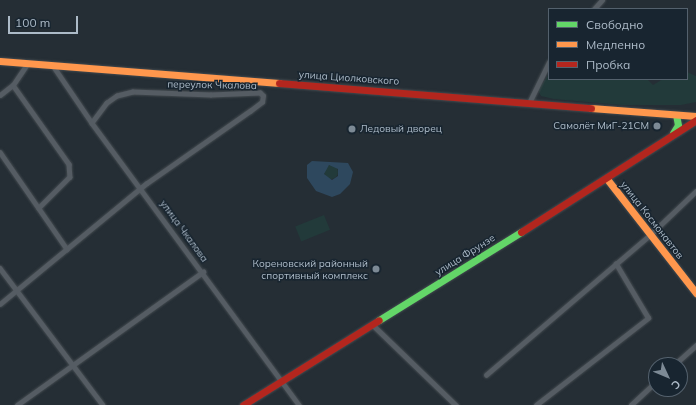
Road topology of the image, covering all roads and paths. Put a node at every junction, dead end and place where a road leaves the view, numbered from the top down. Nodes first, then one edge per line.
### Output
1 (602, 0) edge
2 (595, 8) edge
3 (0, 61) edge
4 (26, 64) junction
5 (548, 64) edge
6 (54, 66) junction
7 (13, 85) junction
8 (0, 95) edge
9 (530, 102) junction
10 (676, 115) junction
11 (696, 116) edge
12 (696, 120) edge
13 (92, 123) junction
14 (669, 138) junction
15 (0, 152) edge
16 (607, 178) junction
17 (142, 187) junction
18 (696, 191) edge
19 (39, 208) junction
20 (651, 234) junction
21 (67, 249) junction
22 (616, 264) junction
23 (0, 268) edge
24 (203, 272) junction
25 (17, 290) junction
26 (696, 293) edge
27 (0, 304) edge
28 (372, 324) junction
29 (696, 345) edge
30 (683, 357) edge
31 (74, 365) junction
32 (486, 375) dead end
33 (283, 380) junction
34 (648, 389) edge
35 (16, 405) edge
36 (103, 405) edge
37 (243, 405) edge
38 (299, 405) edge
39 (456, 405) edge
40 (536, 405) edge
41 (631, 405) edge

1 - 2 street
3 - 4 main road, улица Циолковского
4 - 6 main road, улица Циолковского
4 - 7 street
5 - 9 street
6 - 9 main road, улица Циолковского
6 - 13 street, улица Чкалова
7 - 8 street
7 - 19 street
9 - 10 main road, улица Циолковского
10 - 11 main road, улица Циолковского
10 - 14 main road
12 - 14 main road, улица Фрунзе
13 - 17 street, улица Чкалова
13 - 17 street, переулок Чкалова
14 - 16 main road, улица Фрунзе
15 - 19 street
16 - 20 main road, улица Космонавтов
16 - 28 main road, улица Фрунзе
17 - 21 street
17 - 24 street, улица Чкалова
18 - 20 street
19 - 21 street
20 - 22 street
20 - 26 main road, улица Космонавтов
21 - 25 street
22 - 32 street
22 - 40 street
23 - 25 street
24 - 31 street
24 - 33 street, улица Чкалова
25 - 27 street
25 - 31 street
28 - 33 main road, улица Фрунзе
28 - 39 street
29 - 30 street
31 - 35 street
31 - 36 street
33 - 37 main road, улица Фрунзе
33 - 38 street, улица Чкалова
34 - 41 street

